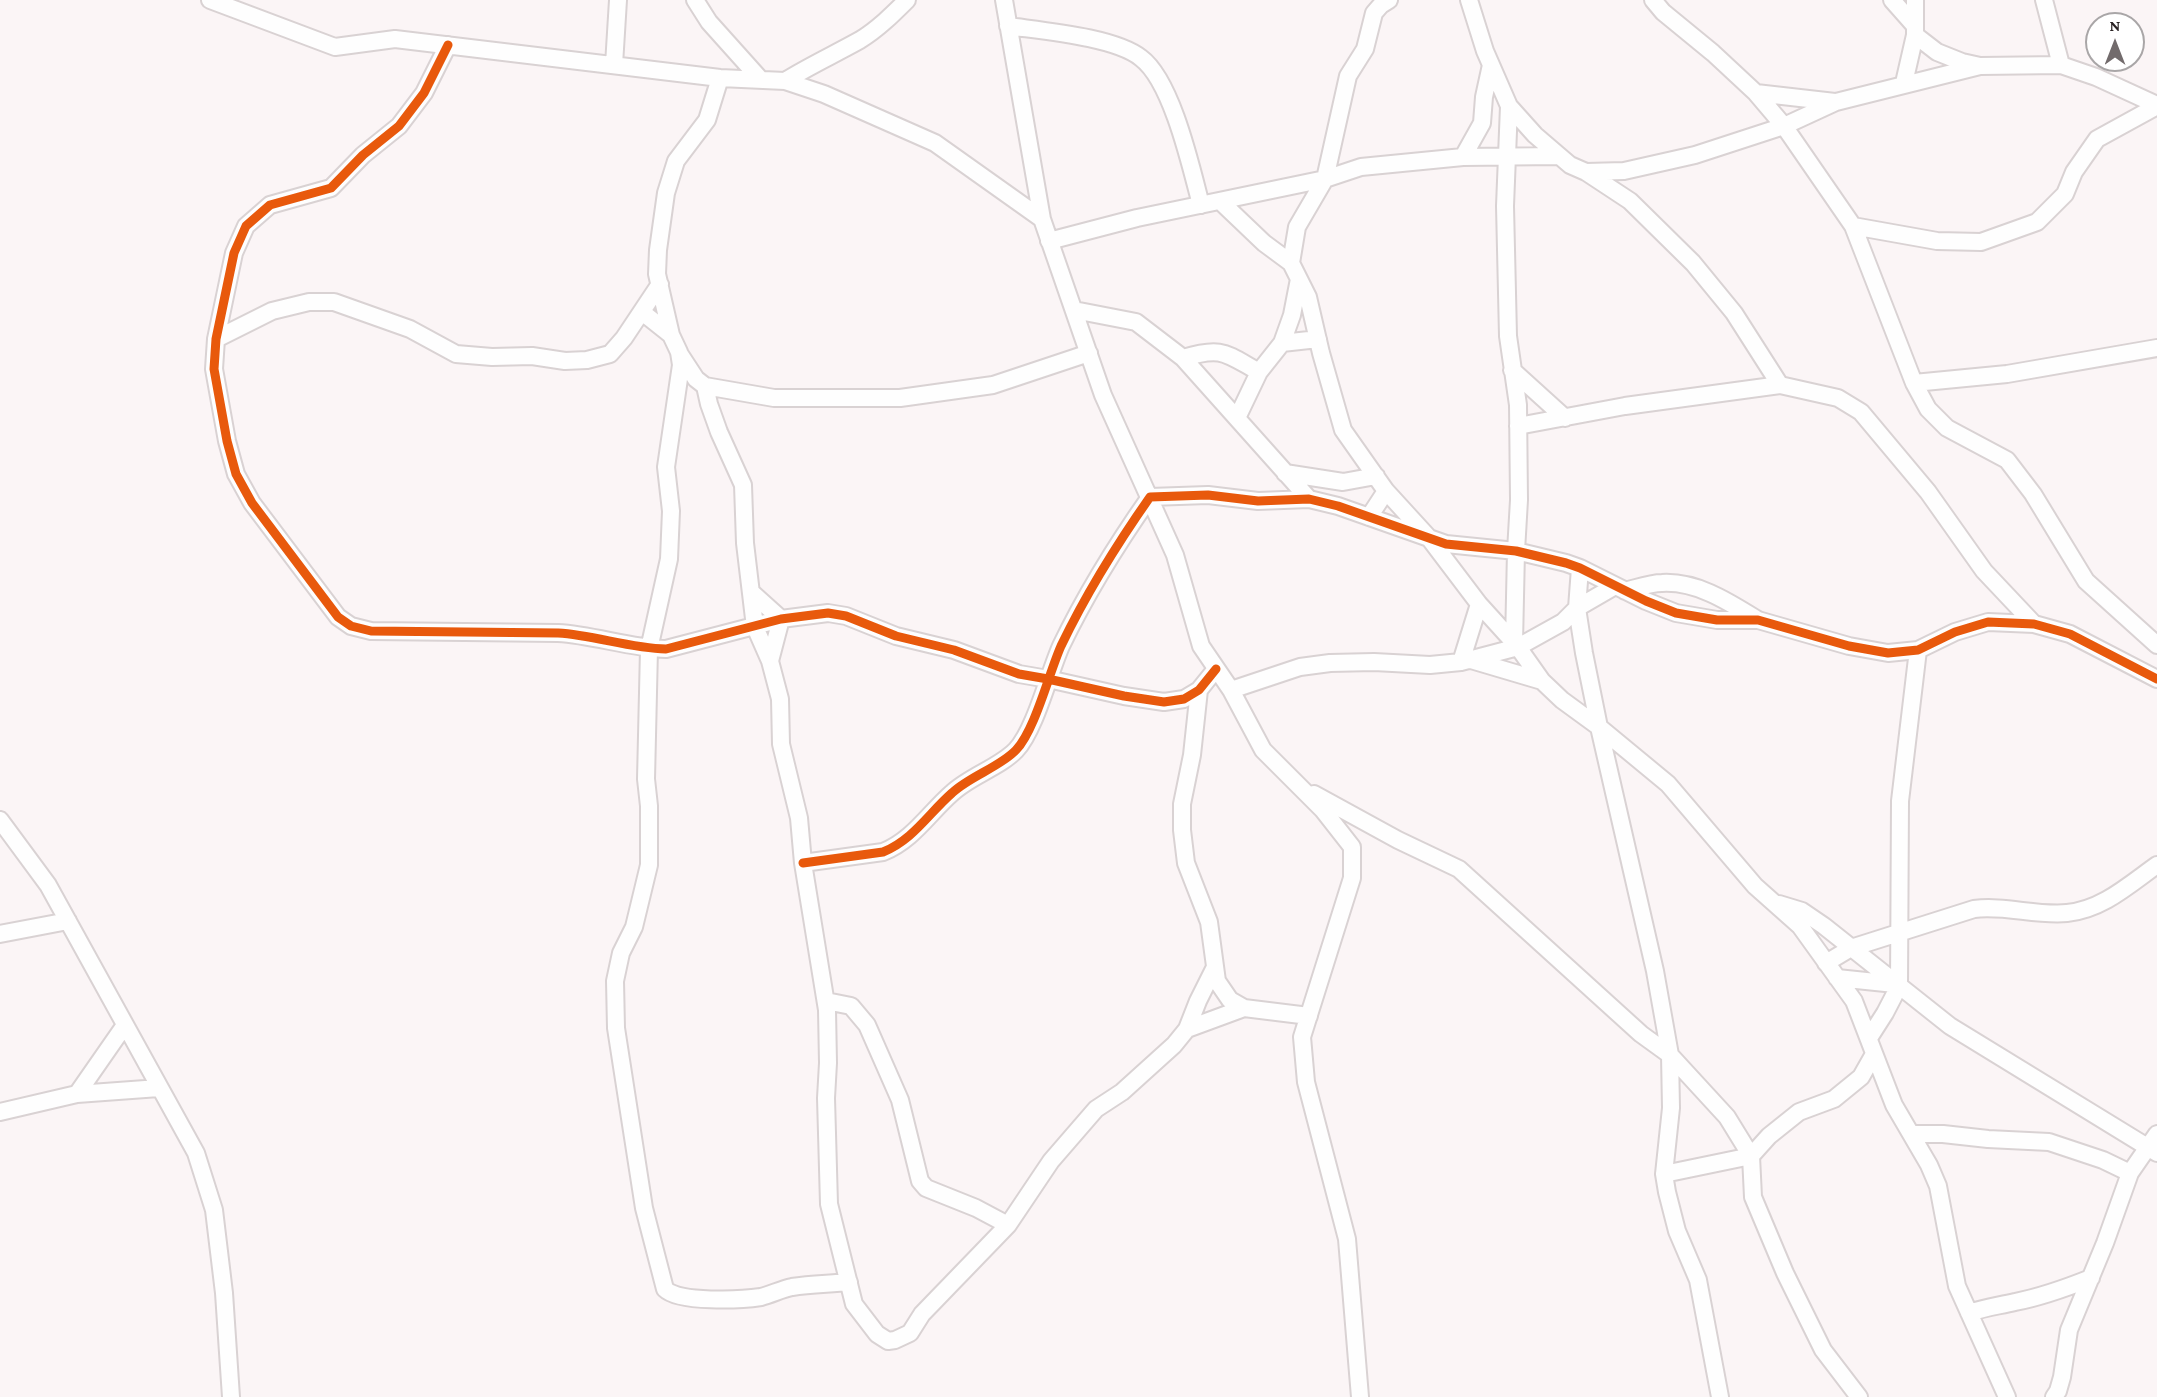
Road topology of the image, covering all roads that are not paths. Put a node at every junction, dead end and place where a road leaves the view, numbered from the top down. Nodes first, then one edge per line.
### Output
1 (210, 0) edge
2 (618, 0) edge
3 (695, 0) edge
4 (907, 0) edge
5 (1004, 0) edge
6 (1389, 0) edge
7 (1468, 0) edge
8 (1653, 0) edge
9 (1892, 0) edge
10 (1915, 0) edge
11 (2044, 0) edge
12 (249, 7) edge
13 (1008, 26) junction
14 (1915, 31) junction
15 (448, 45) junction
16 (1491, 65) junction
17 (614, 66) junction
18 (1980, 66) junction
19 (2061, 66) junction
20 (720, 78) junction
21 (761, 80) junction
22 (785, 81) junction
23 (1904, 83) junction
24 (1756, 93) junction
25 (1836, 102) junction
26 (2157, 105) edge
27 (1509, 106) junction
28 (1784, 126) junction
29 (1559, 156) junction
30 (1463, 158) junction
31 (1507, 158) junction
32 (1586, 172) junction
33 (1325, 179) junction
34 (1220, 201) junction
35 (1201, 205) junction
36 (1041, 219) junction
37 (1853, 226) junction
38 (1049, 241) junction
39 (1291, 263) junction
40 (1299, 279) junction
41 (660, 284) junction
42 (1074, 310) junction
43 (642, 312) junction
44 (671, 335) junction
45 (216, 339) junction
46 (1318, 339) junction
47 (1282, 343) junction
48 (2157, 348) edge
49 (679, 352) junction
50 (1089, 353) junction
51 (1183, 358) junction
52 (1512, 370) junction
53 (1259, 372) junction
54 (678, 382) junction
55 (1914, 382) junction
56 (701, 383) junction
57 (1780, 385) junction
58 (1237, 418) junction
59 (1565, 418) junction
60 (1518, 426) junction
61 (1285, 473) junction
62 (1376, 476) junction
63 (1386, 491) junction
64 (1150, 497) junction
65 (1310, 499) junction
66 (1369, 517) junction
67 (1429, 538) junction
68 (1516, 551) junction
69 (1580, 568) junction
70 (1620, 589) junction
71 (751, 592) junction
72 (1479, 604) junction
73 (1577, 608) junction
74 (781, 619) junction
75 (1758, 620) junction
76 (2034, 624) junction
77 (755, 627) junction
78 (1516, 645) junction
79 (2157, 645) edge
80 (649, 649) junction
81 (1918, 651) junction
82 (770, 661) junction
83 (1466, 661) junction
84 (1216, 669) junction
85 (1048, 679) junction
86 (2157, 679) edge
87 (1542, 681) junction
88 (1199, 690) junction
89 (1231, 690) junction
90 (1599, 727) junction
91 (1300, 787) junction
92 (0, 820) edge
93 (803, 863) junction
94 (2157, 865) edge
95 (1774, 903) junction
96 (68, 921) junction
97 (0, 934) edge
98 (1899, 934) junction
99 (1851, 948) junction
100 (1826, 963) junction
101 (1215, 967) junction
102 (1838, 978) junction
103 (1897, 985) junction
104 (826, 1001) junction
105 (1244, 1008) junction
106 (1310, 1016) junction
107 (125, 1025) junction
108 (1187, 1029) junction
109 (1872, 1046) junction
110 (1670, 1055) junction
111 (159, 1088) junction
112 (77, 1094) junction
113 (0, 1112) edge
114 (1911, 1134) junction
115 (2157, 1134) edge
116 (2152, 1151) edge
117 (1751, 1156) junction
118 (2130, 1173) junction
119 (1664, 1174) junction
120 (1008, 1225) junction
121 (2091, 1278) junction
122 (849, 1282) junction
123 (1969, 1313) junction
124 (231, 1397) edge
125 (1360, 1397) edge
126 (1720, 1397) edge
127 (1858, 1397) edge
128 (2007, 1397) edge
129 (2054, 1397) edge

1 - 12 street
2 - 17 street
3 - 21 street
4 - 22 street
5 - 13 street
6 - 33 street
7 - 16 street
8 - 24 street
9 - 14 street
10 - 14 street
11 - 19 street
12 - 15 street
13 - 35 street
13 - 36 street
14 - 18 street
14 - 23 street
15 - 17 street
15 - 45 street
16 - 27 street
16 - 30 street
17 - 20 street
18 - 19 street
18 - 23 street
19 - 26 street
20 - 21 street
20 - 41 street
21 - 22 street
22 - 36 street
23 - 25 street
24 - 25 street
24 - 28 street
25 - 28 street
26 - 37 street
27 - 29 street
27 - 31 street
28 - 32 street
28 - 37 street
29 - 31 street
29 - 32 street
30 - 31 street
30 - 33 street
31 - 52 street
32 - 57 street
33 - 34 street
33 - 39 street
34 - 35 street
34 - 39 street
35 - 38 street
36 - 38 street
37 - 55 street
38 - 42 street
39 - 40 street
40 - 46 street
40 - 47 street
41 - 43 street
41 - 44 street
42 - 50 street
42 - 51 street
43 - 44 street
43 - 45 street
44 - 49 street
45 - 80 street
46 - 47 street
46 - 62 street
47 - 53 street
48 - 55 street
49 - 54 street
49 - 56 street
50 - 56 street
50 - 64 street
51 - 53 street
51 - 58 street
52 - 59 street
52 - 60 street
53 - 58 street
54 - 56 street
54 - 80 street
55 - 79 street
56 - 71 street
57 - 59 street
57 - 76 street
58 - 61 street
59 - 60 street
60 - 68 street
61 - 62 street
61 - 65 street
62 - 63 street
63 - 66 street
63 - 67 street
64 - 65 street
64 - 84 street
64 - 85 street
65 - 66 street
66 - 67 street
67 - 68 street
67 - 72 street
68 - 69 street
68 - 78 street
69 - 70 street
69 - 73 street
70 - 73 street
70 - 75 street
70 - 75 street
71 - 74 street
71 - 77 street
72 - 78 street
72 - 83 street
73 - 78 street
73 - 90 street
74 - 77 street
74 - 82 street
74 - 85 street
75 - 81 street
76 - 81 street
76 - 86 street
77 - 80 street
77 - 82 street
78 - 83 street
78 - 87 street
80 - 122 street
81 - 98 street
82 - 93 street
83 - 87 street
83 - 89 street
84 - 88 street
84 - 89 street
85 - 88 street
85 - 93 street
87 - 90 street
88 - 101 street
89 - 91 street
90 - 95 street
90 - 110 street
91 - 106 street
91 - 110 street
92 - 96 street
93 - 104 street
94 - 98 street
95 - 99 street
95 - 100 street
96 - 97 street
96 - 107 street
98 - 99 street
98 - 103 street
99 - 100 street
99 - 103 street
100 - 102 street
101 - 105 street
101 - 108 street
102 - 103 street
102 - 109 street
103 - 109 street
103 - 116 street
104 - 120 street
104 - 122 street
105 - 106 street
105 - 108 street
106 - 125 street
107 - 111 street
107 - 112 street
108 - 120 street
109 - 114 street
109 - 117 street
110 - 117 street
110 - 119 street
111 - 112 street
111 - 124 street
112 - 113 street
114 - 118 street
114 - 123 street
115 - 116 street
116 - 118 street
117 - 119 street
117 - 127 street
118 - 121 street
119 - 126 street
120 - 122 street
121 - 123 street
121 - 129 street
123 - 128 street

